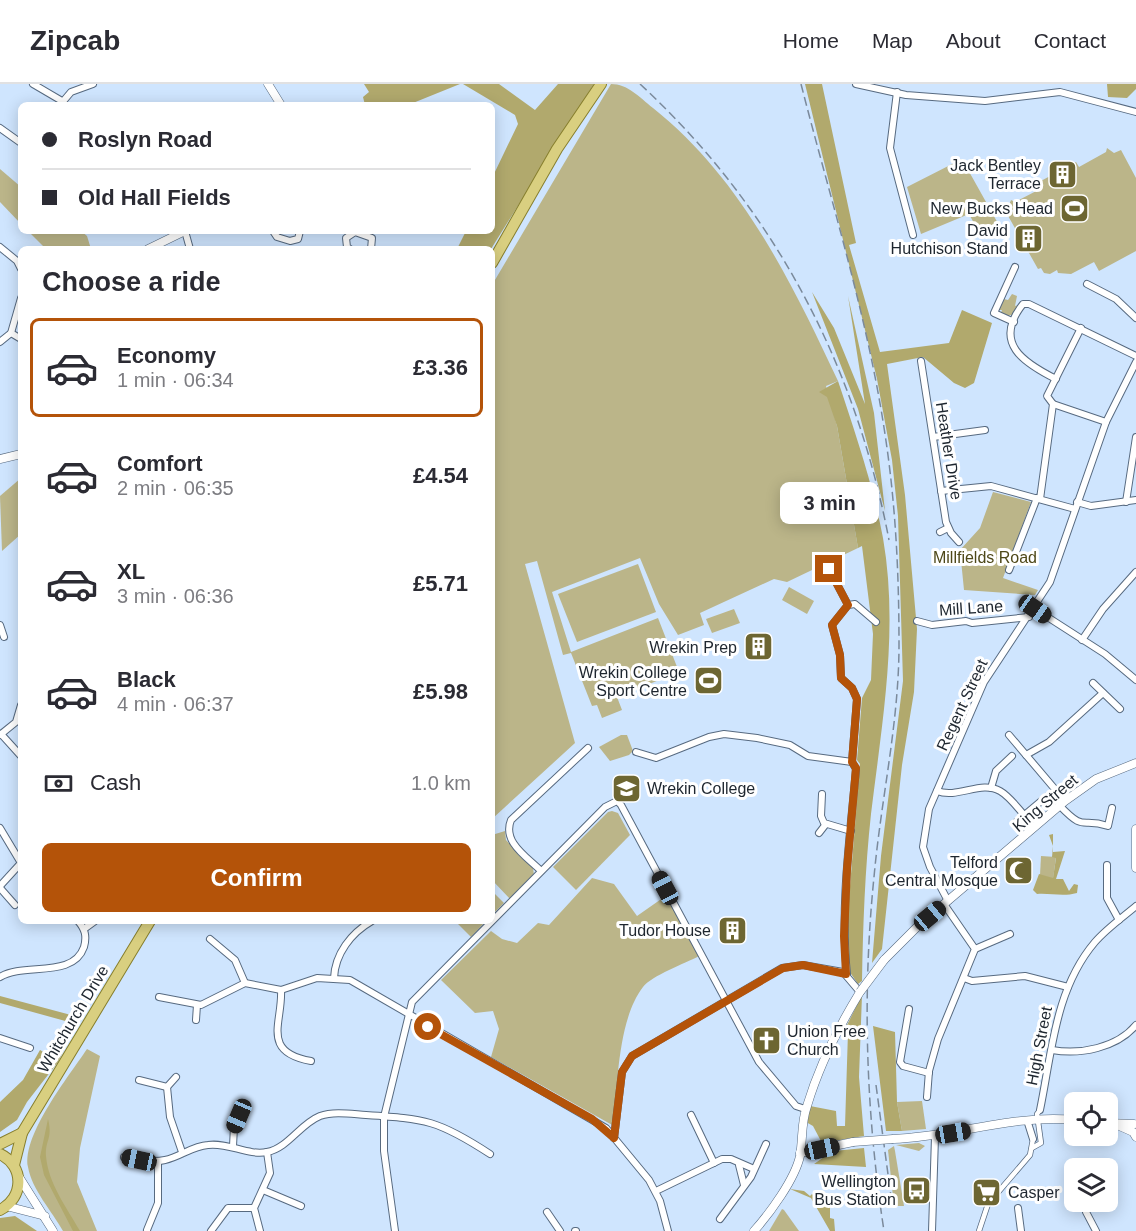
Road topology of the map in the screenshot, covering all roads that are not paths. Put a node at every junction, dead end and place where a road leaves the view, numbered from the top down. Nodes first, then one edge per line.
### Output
1 (33, 84) edge
2 (93, 84) edge
3 (268, 84) edge
4 (601, 84) edge
5 (856, 84) edge
6 (897, 92) junction
7 (60, 102) edge
8 (62, 102) edge
9 (279, 102) edge
10 (1136, 112) edge
11 (0, 128) edge
12 (18, 141) edge
13 (179, 234) edge
14 (275, 234) edge
15 (299, 234) edge
16 (362, 234) edge
17 (913, 235) dead end
18 (153, 246) edge
19 (371, 246) edge
20 (0, 247) edge
21 (495, 258) edge
22 (18, 263) edge
23 (1015, 267) dead end
24 (1087, 284) dead end
25 (18, 308) edge
26 (1136, 318) edge
27 (1014, 322) junction
28 (1081, 328) junction
29 (11, 333) junction
30 (18, 337) edge
31 (0, 342) edge
32 (1136, 356) edge
33 (921, 361) dead end
34 (1136, 362) edge
35 (1056, 379) junction
36 (1053, 404) junction
37 (972, 422) dead end
38 (1106, 422) junction
39 (985, 430) dead end
40 (974, 431) junction
41 (933, 437) junction
42 (1136, 437) edge
43 (18, 455) edge
44 (0, 459) edge
45 (941, 491) junction
46 (1039, 499) junction
47 (1136, 500) edge
48 (1126, 502) junction
49 (1076, 506) junction
50 (948, 528) junction
51 (940, 532) dead end
52 (960, 542) dead end
53 (829, 569) dead end
54 (1009, 570) dead end
55 (1136, 572) edge
56 (848, 605) junction
57 (1035, 609) junction
58 (1029, 617) junction
59 (917, 621) dead end
60 (876, 622) dead end
61 (0, 627) edge
62 (4, 637) dead end
63 (1082, 640) junction
64 (1136, 680) edge
65 (1093, 683) dead end
66 (1103, 693) junction
67 (1120, 709) dead end
68 (18, 715) edge
69 (0, 735) edge
70 (1009, 735) dead end
71 (588, 748) dead end
72 (636, 752) dead end
73 (18, 753) edge
74 (1026, 755) junction
75 (1012, 756) dead end
76 (852, 762) junction
77 (1136, 763) edge
78 (991, 788) junction
79 (937, 791) junction
80 (822, 794) dead end
81 (1046, 797) dead end
82 (1063, 804) junction
83 (1112, 808) dead end
84 (1024, 815) junction
85 (826, 824) junction
86 (1015, 824) dead end
87 (0, 828) edge
88 (1136, 829) edge
89 (851, 831) junction
90 (819, 833) dead end
91 (18, 858) edge
92 (1107, 865) dead end
93 (18, 866) edge
94 (1136, 868) edge
95 (541, 871) junction
96 (0, 887) edge
97 (946, 902) junction
98 (15, 905) dead end
99 (1136, 906) edge
100 (495, 918) edge
101 (1119, 920) junction
102 (80, 924) edge
103 (91, 924) edge
104 (148, 924) edge
105 (365, 924) edge
106 (489, 924) edge
107 (84, 929) junction
108 (1010, 934) dead end
109 (210, 939) dead end
110 (975, 949) junction
111 (1, 974) edge
112 (846, 974) junction
113 (334, 978) junction
114 (964, 978) junction
115 (245, 983) junction
116 (1068, 987) junction
117 (281, 990) junction
118 (860, 992) junction
119 (159, 997) dead end
120 (725, 1002) junction
121 (197, 1005) junction
122 (909, 1009) dead end
123 (407, 1015) junction
124 (196, 1020) dead end
125 (1136, 1025) edge
126 (0, 1038) edge
127 (18, 1044) junction
128 (30, 1048) dead end
129 (1052, 1050) junction
130 (16, 1052) dead end
131 (311, 1060) dead end
132 (929, 1073) junction
133 (176, 1077) dead end
134 (139, 1080) dead end
135 (167, 1087) junction
136 (927, 1097) dead end
137 (243, 1105) dead end
138 (806, 1109) junction
139 (1039, 1114) junction
140 (691, 1115) dead end
141 (384, 1117) junction
142 (1064, 1118) edge
143 (1027, 1120) junction
144 (1118, 1125) edge
145 (1135, 1129) edge
146 (22, 1133) junction
147 (934, 1137) junction
148 (614, 1138) junction
149 (1033, 1139) joint
150 (0, 1144) edge
151 (766, 1144) dead end
152 (233, 1146) junction
153 (1032, 1148) junction
154 (182, 1152) junction
155 (267, 1152) junction
156 (800, 1153) junction
157 (0, 1154) edge
158 (490, 1154) dead end
159 (124, 1157) dead end
160 (158, 1161) junction
161 (714, 1163) junction
162 (739, 1164) junction
163 (14, 1165) junction
164 (754, 1169) junction
165 (19, 1176) junction
166 (744, 1185) junction
167 (263, 1190) junction
168 (656, 1191) junction
169 (301, 1206) dead end
170 (3, 1208) edge
171 (254, 1208) junction
172 (1018, 1208) dead end
173 (729, 1210) junction
174 (547, 1212) dead end
175 (1086, 1212) edge
176 (736, 1215) dead end
177 (45, 1216) junction
178 (722, 1217) dead end
179 (147, 1230) edge
180 (53, 1231) edge
181 (211, 1231) edge
182 (260, 1231) edge
183 (395, 1231) edge
184 (560, 1231) edge
185 (668, 1231) edge
186 (754, 1231) edge
187 (932, 1231) edge
188 (979, 1231) edge
189 (1021, 1231) edge
190 (1096, 1231) edge

1 - 7 street
2 - 8 street
3 - 9 street
4 - 21 main road
5 - 6 street
6 - 10 street
6 - 17 street
11 - 12 street
13 - 18 street
14 - 15 street
16 - 19 street
20 - 22 street
23 - 27 street
24 - 26 street
25 - 29 street
27 - 28 street
27 - 35 street
28 - 32 street
28 - 35 street
29 - 30 street
29 - 31 street
33 - 41 street, Heather Drive
34 - 38 street, Regent Street
35 - 36 street
36 - 38 street
36 - 46 street
37 - 40 street
38 - 49 street, Regent Street
39 - 40 street
40 - 41 street
41 - 45 street, Heather Drive
42 - 48 street
43 - 44 street
45 - 46 street
45 - 50 street, Heather Drive
46 - 49 street
46 - 54 street
47 - 48 street
48 - 49 street
49 - 57 street, Regent Street
50 - 51 street
50 - 52 street, Heather Drive
53 - 56 street
55 - 63 street
56 - 60 street
56 - 76 street
57 - 58 street, Regent Street
57 - 63 street
58 - 59 street, Mill Lane
58 - 79 street, Regent Street
61 - 62 street
63 - 64 street
65 - 66 street
66 - 67 street
66 - 74 street
68 - 69 street
69 - 73 street
70 - 74 street
71 - 95 street
72 - 76 street
74 - 82 street
75 - 78 street
76 - 89 street
77 - 82 street, King Street
78 - 79 street
78 - 84 street
79 - 97 street, Regent Street
80 - 85 street
81 - 84 street
82 - 83 street
82 - 97 street, King Street
84 - 86 street
85 - 89 street
85 - 90 street
87 - 91 street
88 - 94 street
89 - 112 street
92 - 101 street
93 - 96 street
95 - 100 street
95 - 120 street
96 - 98 street
97 - 110 street, Regent Street
97 - 118 street, King Street, bridge
99 - 101 street, High Street
101 - 116 street, High Street
102 - 107 street
103 - 107 street
104 - 146 main road, Whitchurch Drive
105 - 113 street
106 - 123 street
107 - 111 street
108 - 110 street
109 - 115 street
110 - 114 street
112 - 118 street
112 - 120 street
113 - 117 street
113 - 123 street
114 - 116 street
114 - 132 street
115 - 117 street
115 - 121 street
116 - 129 street, High Street
117 - 131 street
118 - 138 street, King Street
119 - 121 street
120 - 138 street
120 - 148 street
121 - 124 street
122 - 132 street
123 - 141 street
123 - 148 street
125 - 129 street
126 - 127 street
127 - 128 street
127 - 130 street
129 - 139 street, High Street
132 - 136 street
133 - 135 street
134 - 135 street
135 - 154 street
137 - 152 street
138 - 156 street, King Street
139 - 142 street
139 - 143 street
139 - 153 street
140 - 161 street
141 - 155 street
141 - 158 street
141 - 183 street
143 - 147 street
143 - 149 street
144 - 145 street
146 - 150 main road
146 - 163 main road, Whitchurch Drive
147 - 156 street, bridge
147 - 187 street
148 - 168 street
149 - 153 street
151 - 164 street
152 - 154 street
152 - 155 street
153 - 188 street
154 - 160 street
155 - 167 street
156 - 186 street, King Street
157 - 163 main road
159 - 160 street
160 - 179 street
161 - 162 street
161 - 168 street
162 - 164 street
162 - 166 street
163 - 165 main road
164 - 166 street
165 - 170 main road
165 - 177 street
166 - 173 street
167 - 169 street
167 - 171 street
168 - 185 street
170 - 177 street
171 - 181 street
171 - 182 street
172 - 189 street
173 - 176 street
173 - 178 street
174 - 184 street
175 - 190 street
177 - 180 street

